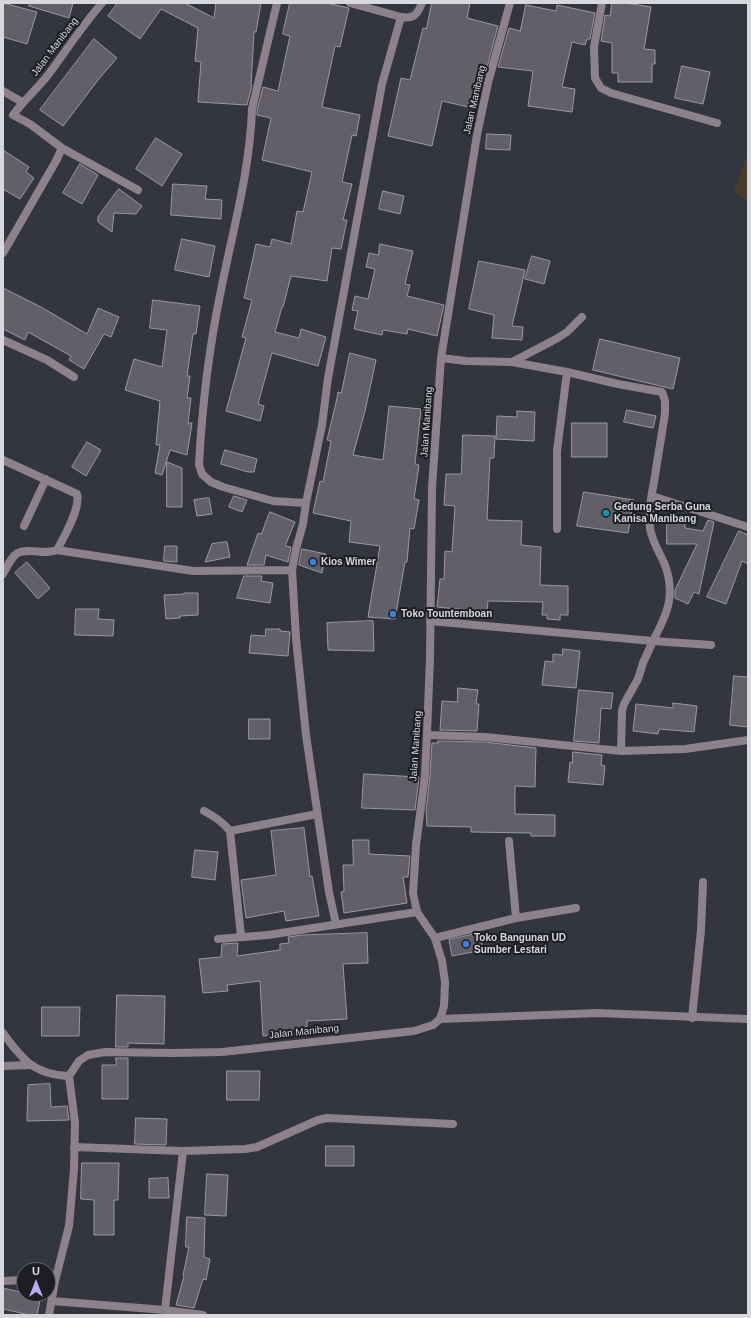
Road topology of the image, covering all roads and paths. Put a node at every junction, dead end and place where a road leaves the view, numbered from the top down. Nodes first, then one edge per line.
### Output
1 (102, 3) edge
2 (277, 3) edge
3 (350, 3) edge
4 (422, 3) edge
5 (510, 3) edge
6 (602, 3) edge
7 (401, 18) junction
8 (3, 91) edge
9 (22, 102) junction
10 (717, 123) dead end
11 (62, 148) junction
12 (138, 190) dead end
13 (3, 253) edge
14 (582, 317) dead end
15 (3, 340) edge
16 (441, 358) junction
17 (512, 362) junction
18 (567, 372) junction
19 (74, 377) dead end
20 (3, 460) edge
21 (46, 479) junction
22 (652, 496) junction
23 (306, 502) junction
24 (24, 526) dead end
25 (748, 527) edge
26 (557, 529) dead end
27 (57, 550) junction
28 (292, 570) junction
29 (3, 574) edge
30 (430, 621) junction
31 (653, 641) junction
32 (711, 645) dead end
33 (427, 735) junction
34 (748, 740) edge
35 (621, 751) junction
36 (204, 811) dead end
37 (317, 814) junction
38 (230, 831) junction
39 (509, 841) dead end
40 (703, 882) dead end
41 (576, 908) dead end
42 (416, 912) junction
43 (516, 918) junction
44 (336, 924) junction
45 (241, 936) junction
46 (435, 938) junction
47 (218, 939) dead end
48 (692, 1018) junction
49 (440, 1019) junction
50 (748, 1019) edge
51 (3, 1033) edge
52 (30, 1065) junction
53 (3, 1066) edge
54 (69, 1076) junction
55 (453, 1124) dead end
56 (74, 1147) junction
57 (183, 1151) junction
58 (56, 1268) edge
59 (16, 1280) edge
60 (3, 1281) edge
61 (56, 1301) edge
62 (52, 1302) edge
63 (165, 1310) junction
64 (49, 1315) edge
65 (203, 1315) edge

1 - 9 street, Jalan Manibang
2 - 23 street
3 - 7 street
4 - 7 street
5 - 16 street, Jalan Manibang
6 - 10 street
7 - 23 street
8 - 9 street
9 - 11 street
11 - 12 street
11 - 13 street
14 - 17 street
15 - 19 street
16 - 17 street
16 - 30 street, Jalan Manibang
17 - 18 street
18 - 22 street
18 - 26 street
20 - 21 street
21 - 24 street
21 - 27 street
22 - 25 street
22 - 31 street
23 - 28 street
27 - 28 street
27 - 29 street
28 - 37 street
30 - 31 street
30 - 33 street, Jalan Manibang
31 - 32 street
31 - 35 street
33 - 35 street
33 - 42 street, Jalan Manibang
34 - 35 street
36 - 38 street
37 - 38 street
37 - 44 street
38 - 45 street
39 - 43 street
40 - 48 street
41 - 43 street
42 - 44 street
42 - 46 street, Jalan Manibang
43 - 46 street
44 - 45 street
45 - 47 street
46 - 49 street, Jalan Manibang
48 - 49 street
48 - 50 street
49 - 54 street, Jalan Manibang
51 - 52 street
52 - 53 street
52 - 54 street
54 - 56 street
55 - 57 street
56 - 57 street
56 - 58 street
57 - 63 street
59 - 60 street
61 - 63 street
62 - 64 street
63 - 65 street

